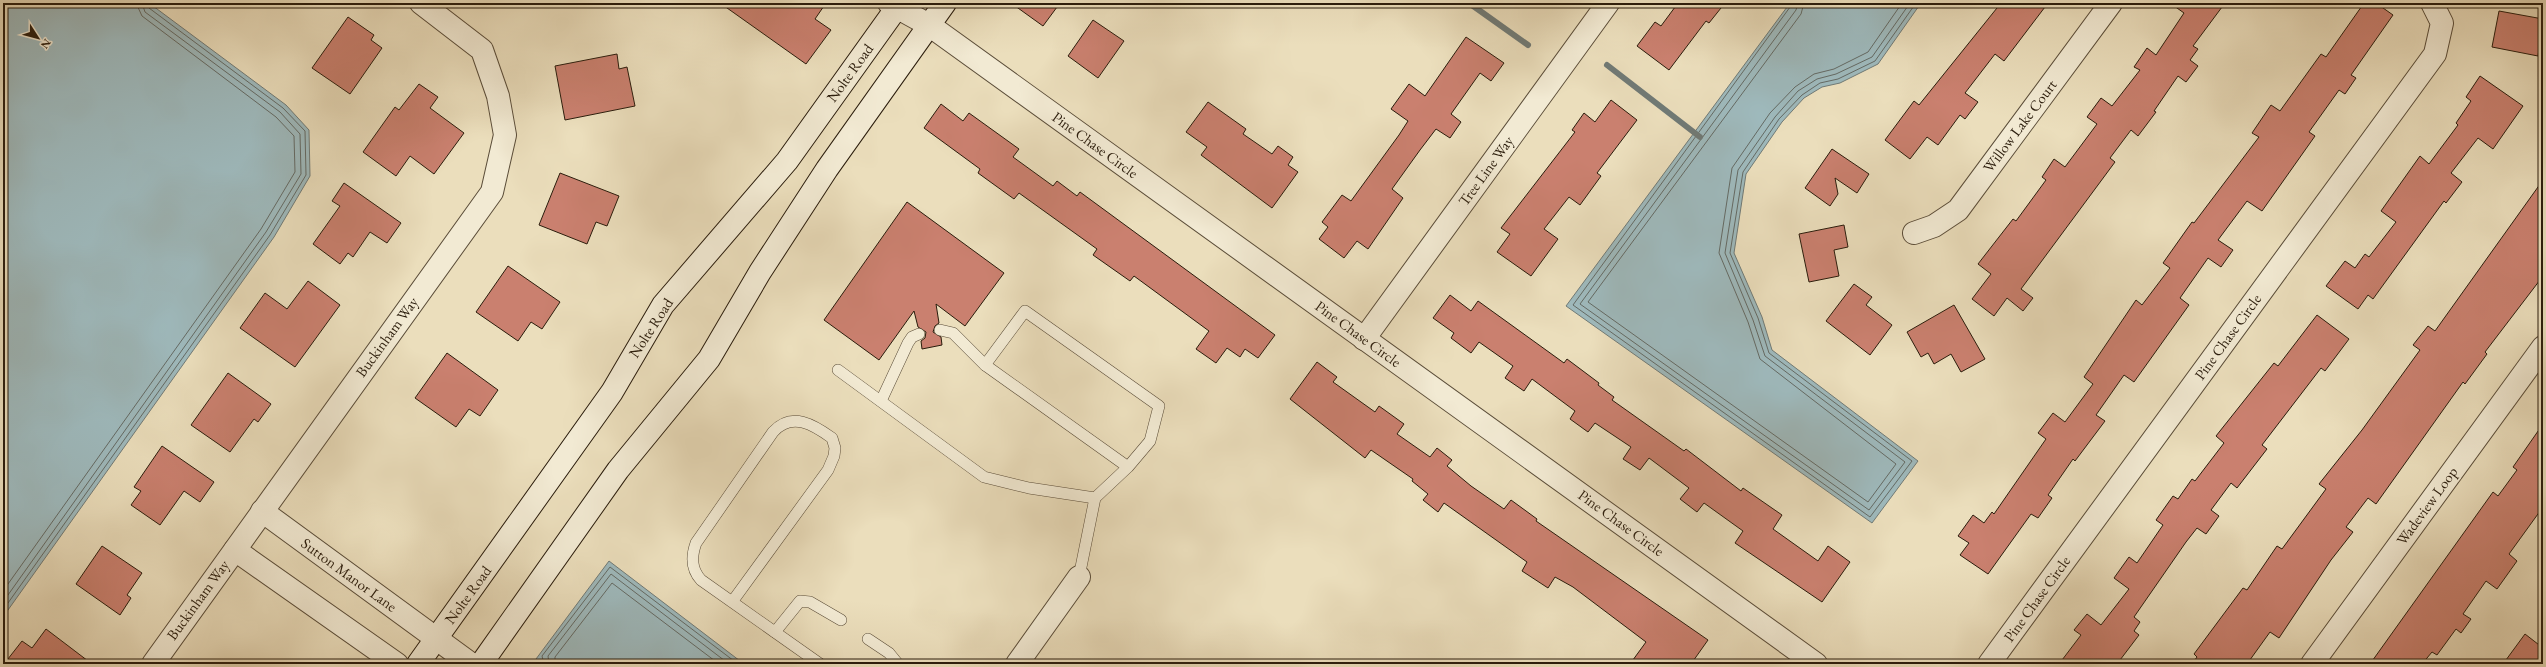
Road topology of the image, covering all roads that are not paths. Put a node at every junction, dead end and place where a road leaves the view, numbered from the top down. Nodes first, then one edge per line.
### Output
1 (421, 3) edge
2 (945, 3) edge
3 (1608, 3) edge
4 (2111, 3) edge
5 (2432, 3) edge
6 (895, 4) edge
7 (929, 25) junction
8 (1914, 233) dead end
9 (940, 330) dead end
10 (919, 334) dead end
11 (1364, 339) junction
12 (2543, 347) edge
13 (985, 365) junction
14 (838, 370) dead end
15 (881, 401) junction
16 (1128, 467) junction
17 (1095, 498) junction
18 (262, 511) junction
19 (235, 550) junction
20 (1079, 577) joint
21 (732, 602) junction
22 (841, 620) dead end
23 (775, 632) junction
24 (437, 638) junction
25 (868, 639) dead end
26 (153, 664) edge
27 (397, 664) edge
28 (418, 664) edge
29 (471, 664) edge
30 (481, 664) edge
31 (820, 664) edge
32 (898, 664) edge
33 (1017, 664) edge
34 (1816, 664) edge
35 (1989, 664) edge
36 (2312, 664) edge

1 - 18 street, Buckinham Way
2 - 7 street
3 - 11 street, Tree Line Way
4 - 8 street, Willow Lake Court
5 - 35 street, Pine Chase Circle
6 - 7 street, Pine Chase Circle
6 - 24 street, Nolte Road
7 - 11 street, Pine Chase Circle
7 - 30 street
9 - 13 lane
10 - 15 lane
11 - 34 street, Pine Chase Circle
12 - 36 street, Wadeview Loop
13 - 16 lane
13 - 16 lane
14 - 15 lane
15 - 17 lane
16 - 17 lane
17 - 20 lane
18 - 19 street, Buckinham Way
18 - 24 street, Sutton Manor Lane
19 - 26 street, Buckinham Way
19 - 27 street
20 - 33 street
21 - 21 lane
21 - 23 lane
22 - 23 lane
23 - 31 lane
24 - 28 street, Nolte Road
24 - 29 street, Sutton Manor Lane
25 - 32 lane

